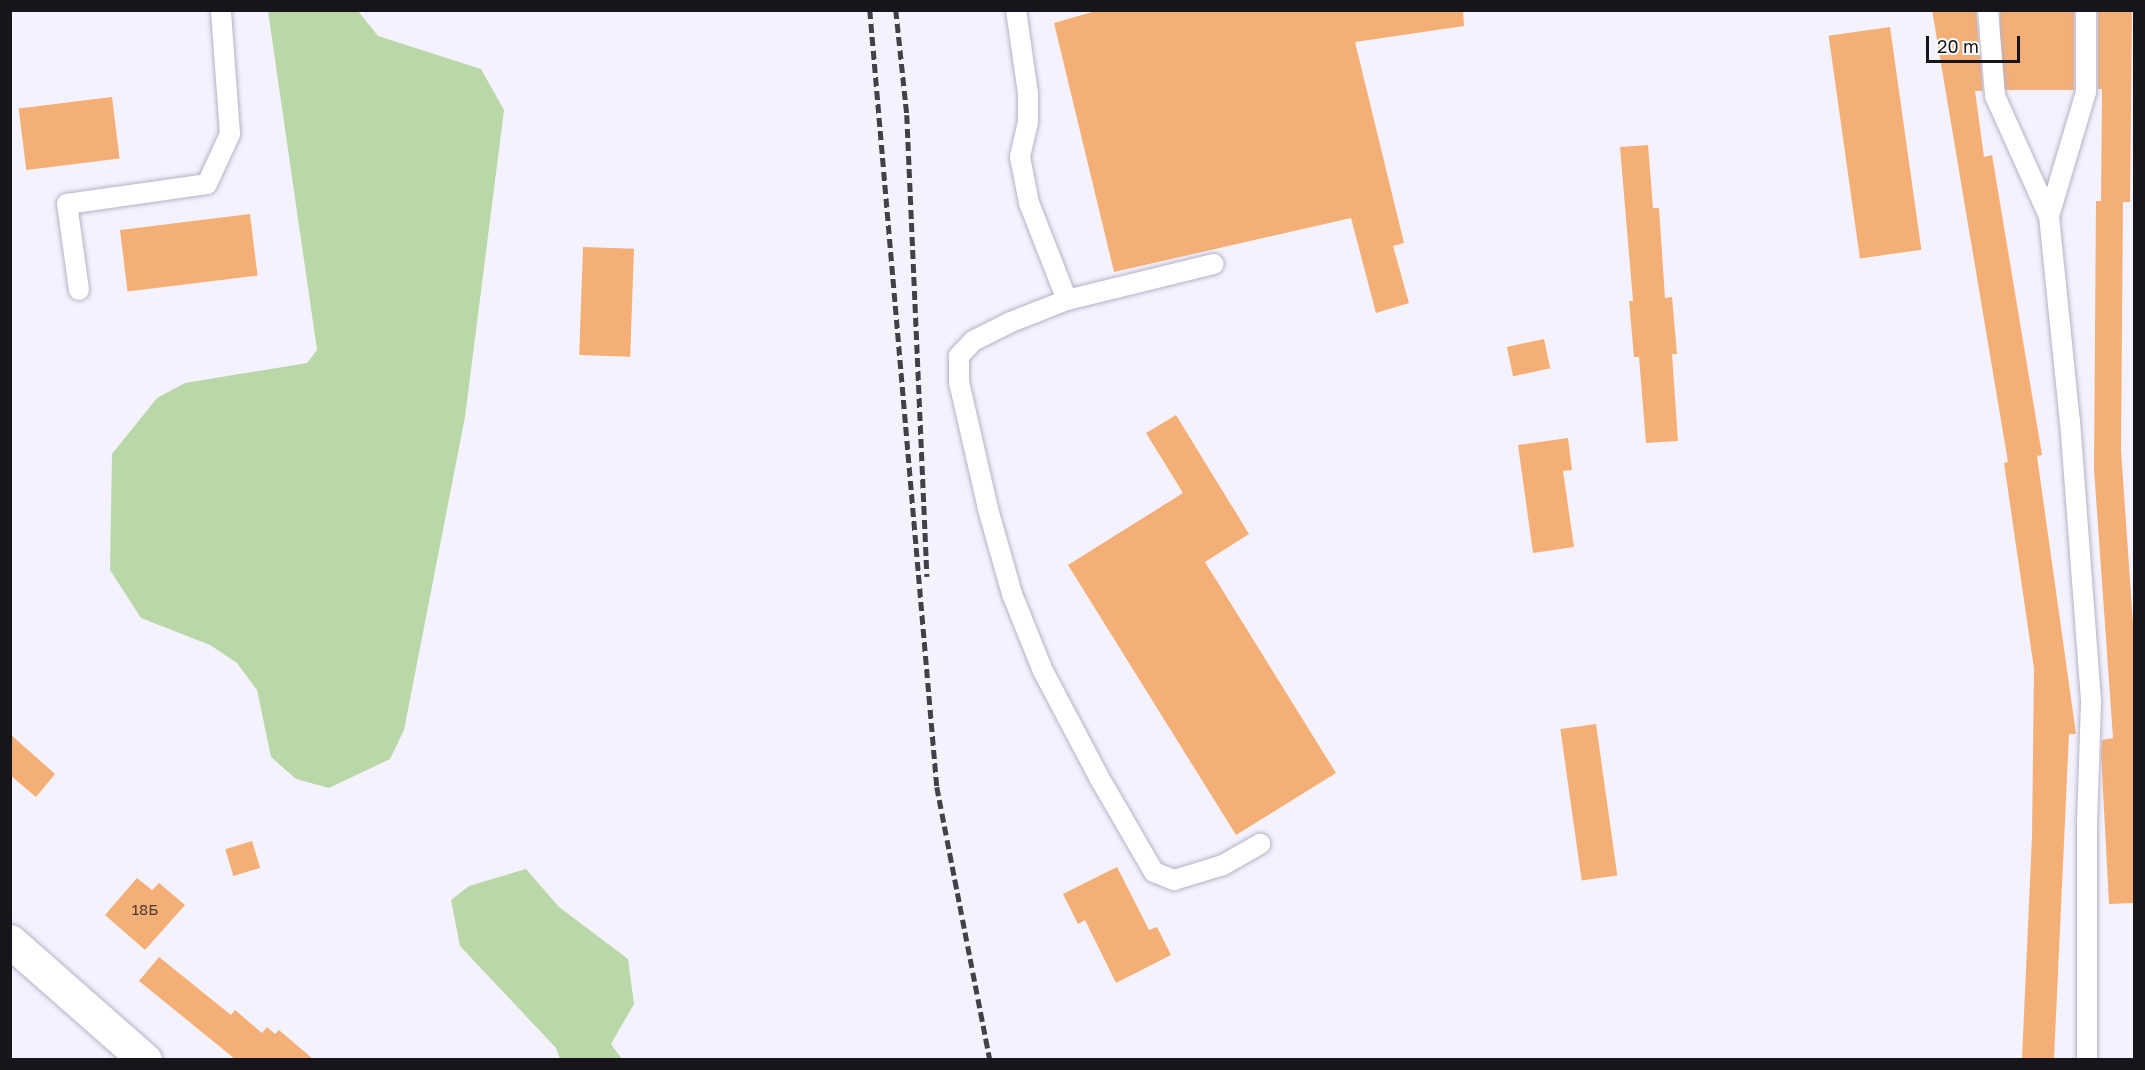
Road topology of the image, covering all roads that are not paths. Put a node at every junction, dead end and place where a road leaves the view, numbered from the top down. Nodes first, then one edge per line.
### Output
1 (221, 10) edge
2 (1016, 10) edge
3 (1988, 10) edge
4 (2086, 10) edge
5 (2049, 216) junction
6 (1214, 264) dead end
7 (79, 290) dead end
8 (1068, 300) junction
9 (1260, 844) dead end
10 (10, 941) edge
11 (146, 1059) edge
12 (2087, 1059) edge

1 - 7 lane
2 - 8 lane
3 - 5 lane
4 - 5 lane
5 - 12 lane
6 - 8 lane
8 - 9 lane
10 - 11 street

